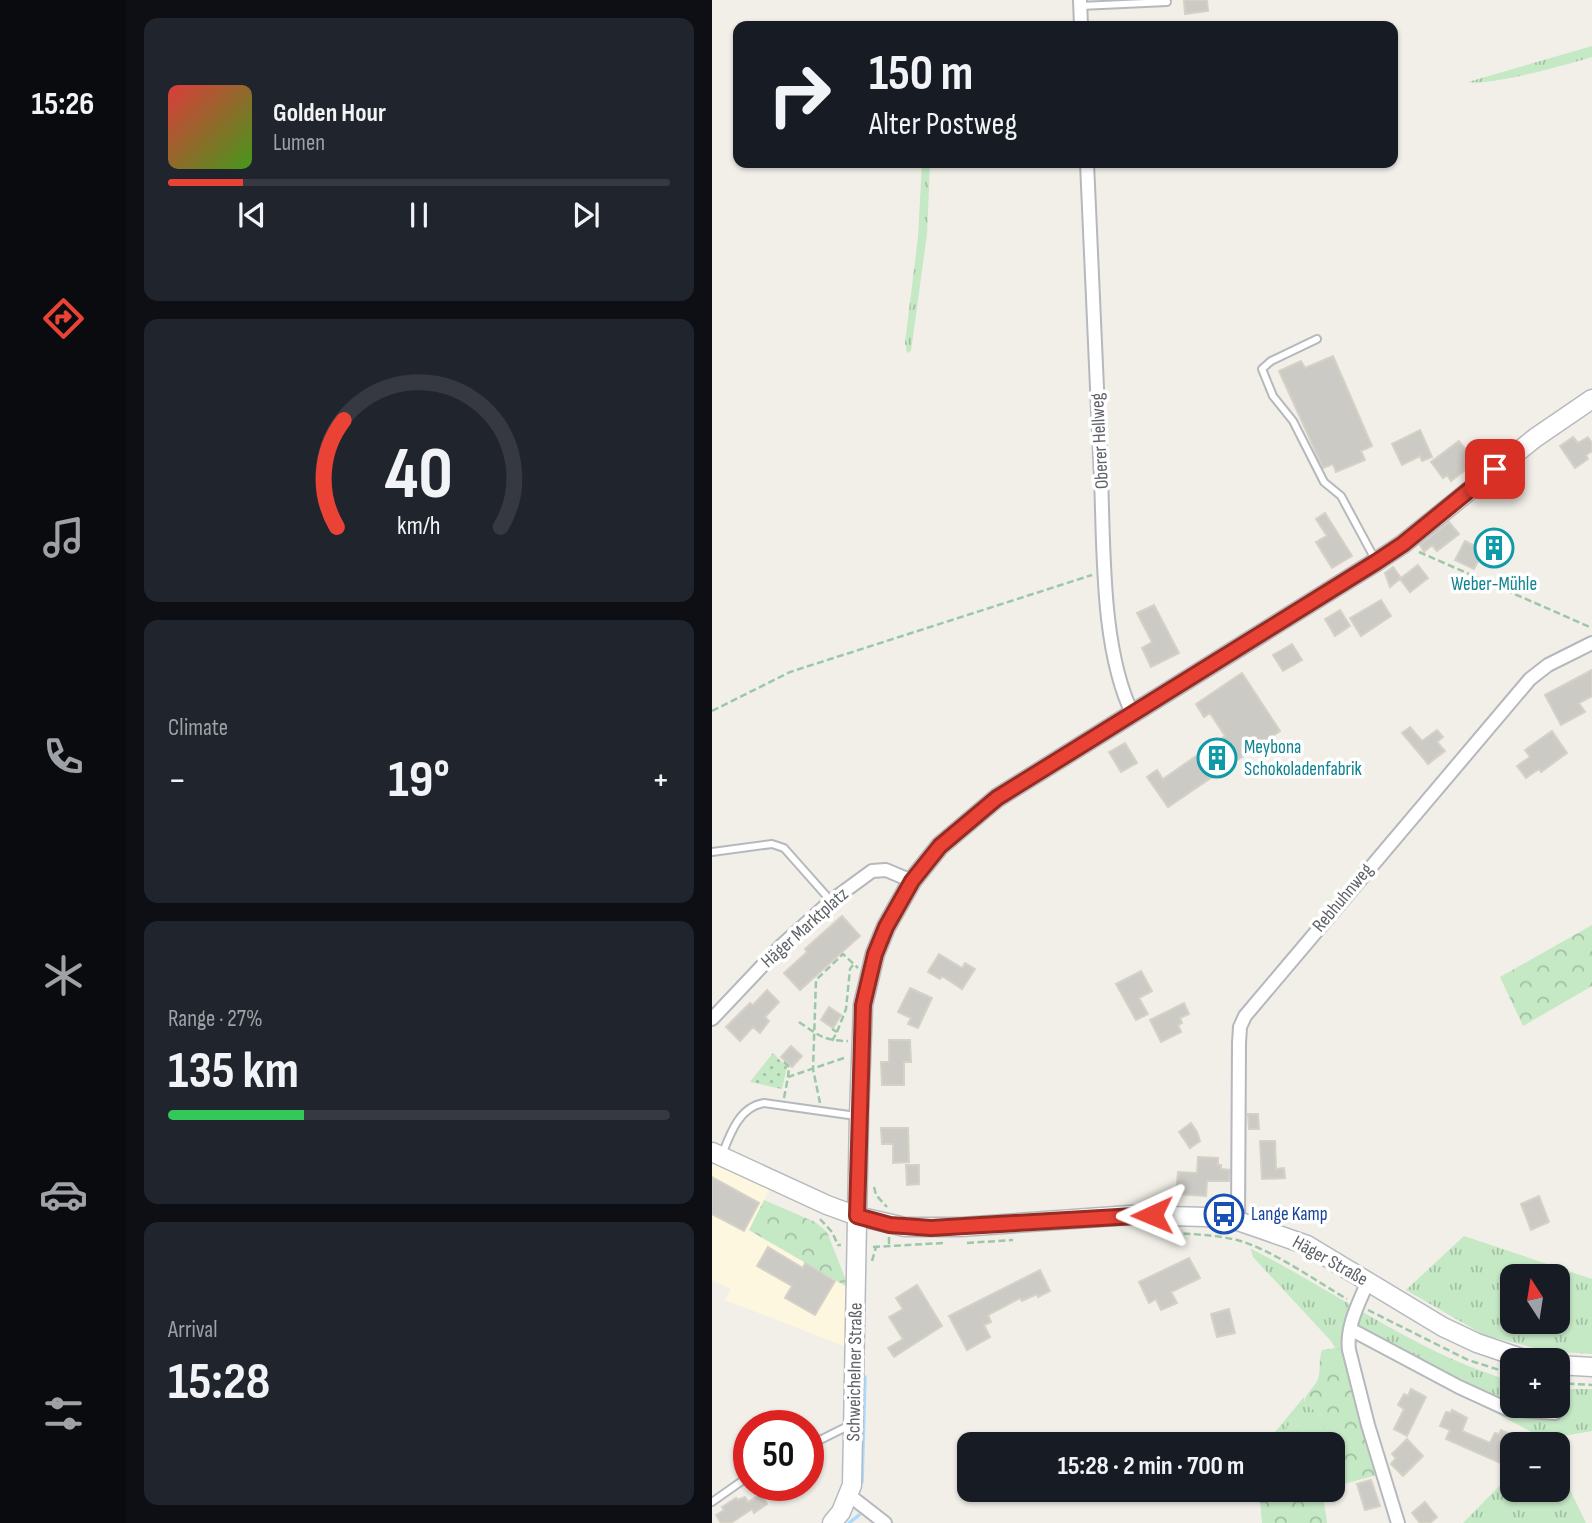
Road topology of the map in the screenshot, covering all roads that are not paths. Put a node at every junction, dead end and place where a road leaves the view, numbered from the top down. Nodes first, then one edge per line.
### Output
1 (1167, 2) dead end
2 (1080, 3) edge
3 (1081, 21) edge
4 (1087, 168) edge
5 (1317, 340) dead end
6 (1592, 399) edge
7 (1376, 562) junction
8 (1592, 643) edge
9 (1133, 715) junction
10 (712, 852) edge
11 (912, 881) junction
12 (831, 901) junction
13 (712, 1019) edge
14 (859, 1116) junction
15 (717, 1155) edge
16 (857, 1216) junction
17 (1238, 1221) junction
18 (1368, 1282) junction
19 (1350, 1329) junction
20 (1500, 1351) edge
21 (1570, 1365) edge
22 (1592, 1367) edge
23 (1500, 1406) edge
24 (855, 1423) junction
25 (824, 1438) edge
26 (733, 1488) edge
27 (850, 1495) junction
28 (712, 1503) edge
29 (832, 1523) edge
30 (885, 1523) edge
31 (1397, 1523) edge

1 - 2 lane
2 - 3 street
4 - 9 street, Oberer Hellweg
5 - 7 lane
6 - 7 street, Schweichelner Straße
7 - 9 street, Schweichelner Straße
8 - 17 street, Rebhuhnweg
9 - 11 street, Schweichelner Straße
10 - 12 lane
11 - 12 street, Häger Marktplatz
11 - 14 street, Schweichelner Straße
12 - 13 street, Häger Marktplatz
14 - 15 lane
14 - 16 street, Schweichelner Straße
15 - 16 street, Häger Straße
16 - 17 street, Häger Straße
16 - 24 street, Schweichelner Straße
17 - 18 street, Häger Straße
18 - 19 street
18 - 20 street, Häger Straße
19 - 23 street
19 - 31 street
21 - 22 street
24 - 25 lane
24 - 27 street, Schweichelner Straße
26 - 28 lane
27 - 29 street, Schweichelner Straße
27 - 30 street

